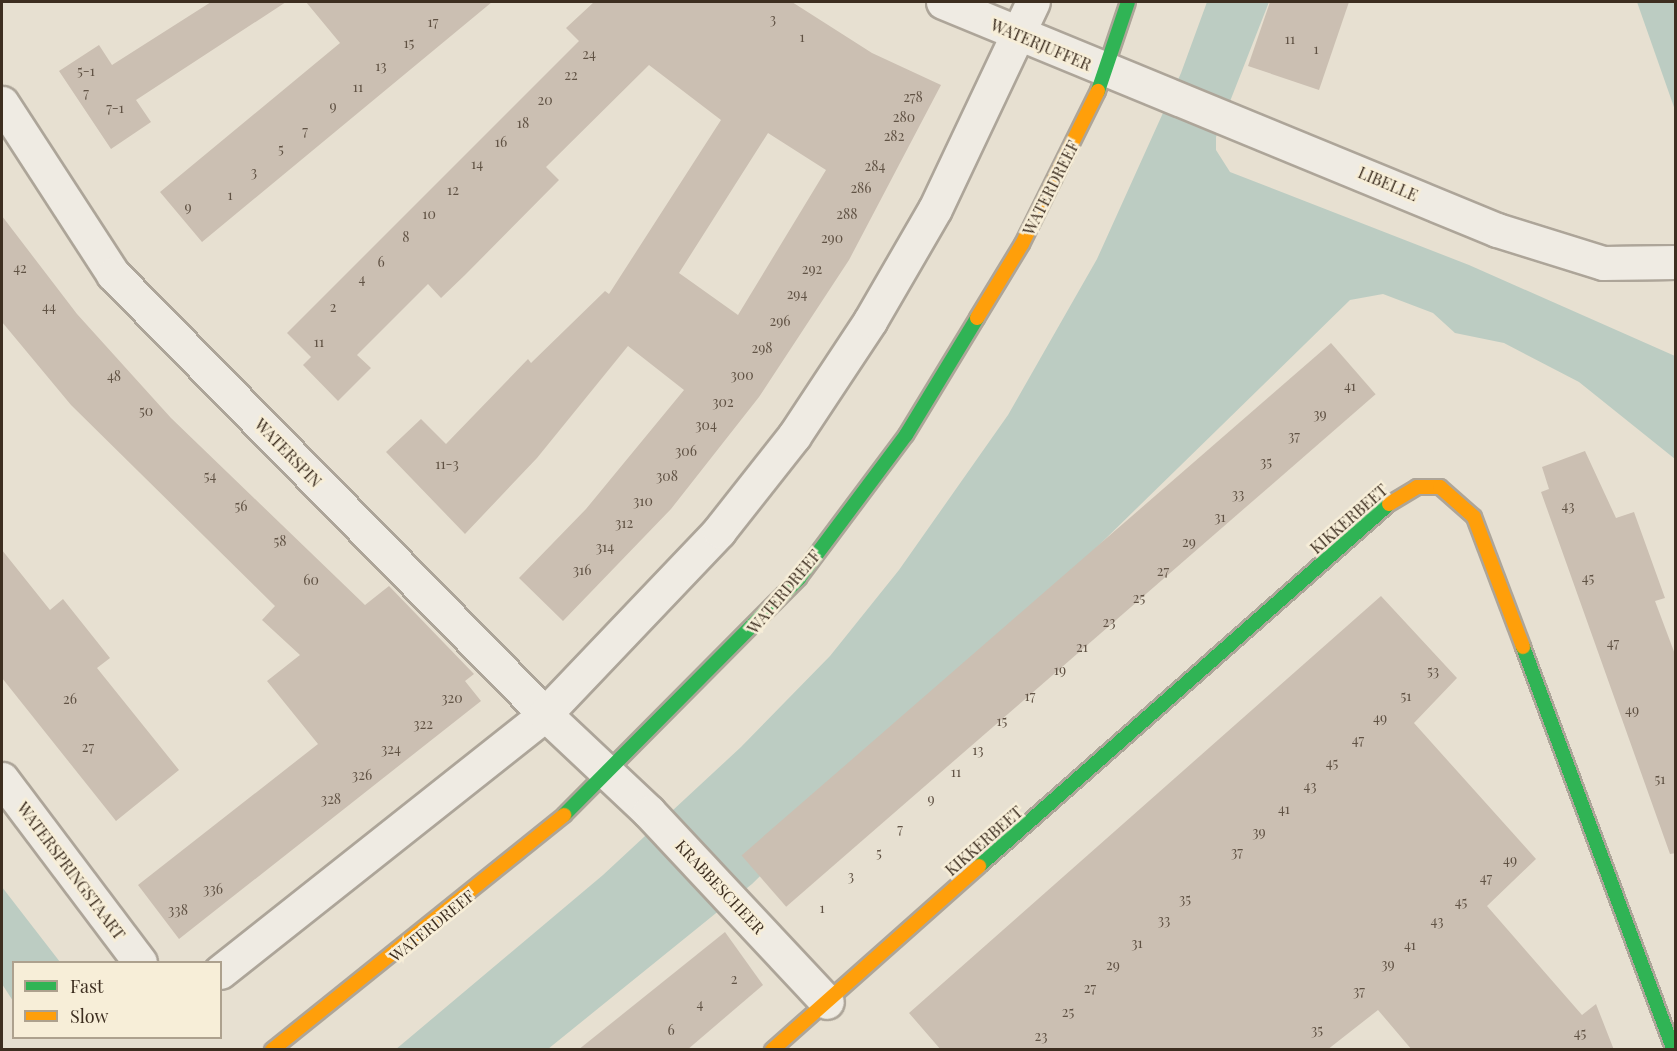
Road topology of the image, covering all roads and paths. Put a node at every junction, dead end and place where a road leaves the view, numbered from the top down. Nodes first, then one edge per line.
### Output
1 (943, 2) edge
2 (1033, 2) edge
3 (1128, 2) edge
4 (1019, 37) junction
5 (1107, 72) junction
6 (2, 103) edge
7 (1676, 262) edge
8 (545, 714) junction
9 (610, 775) junction
10 (2, 779) edge
11 (138, 961) edge
12 (222, 970) edge
13 (827, 1002) junction
14 (272, 1050) edge
15 (772, 1050) edge
16 (1674, 1050) edge

1 - 4 street, WATERJUFFER
2 - 4 street
3 - 5 street, WATERDREEF
4 - 5 street, WATERJUFFER
4 - 8 street
5 - 7 street, LIBELLE
5 - 9 street, WATERDREEF
6 - 8 street, WATERSPIN
8 - 9 street, WATERSPIN
8 - 12 street
9 - 13 street, KRABBESCHEER
9 - 14 street, WATERDREEF
10 - 11 street, WATERSPRINGSTAART
13 - 15 street, KIKKERBEET
13 - 16 street, KIKKERBEET

